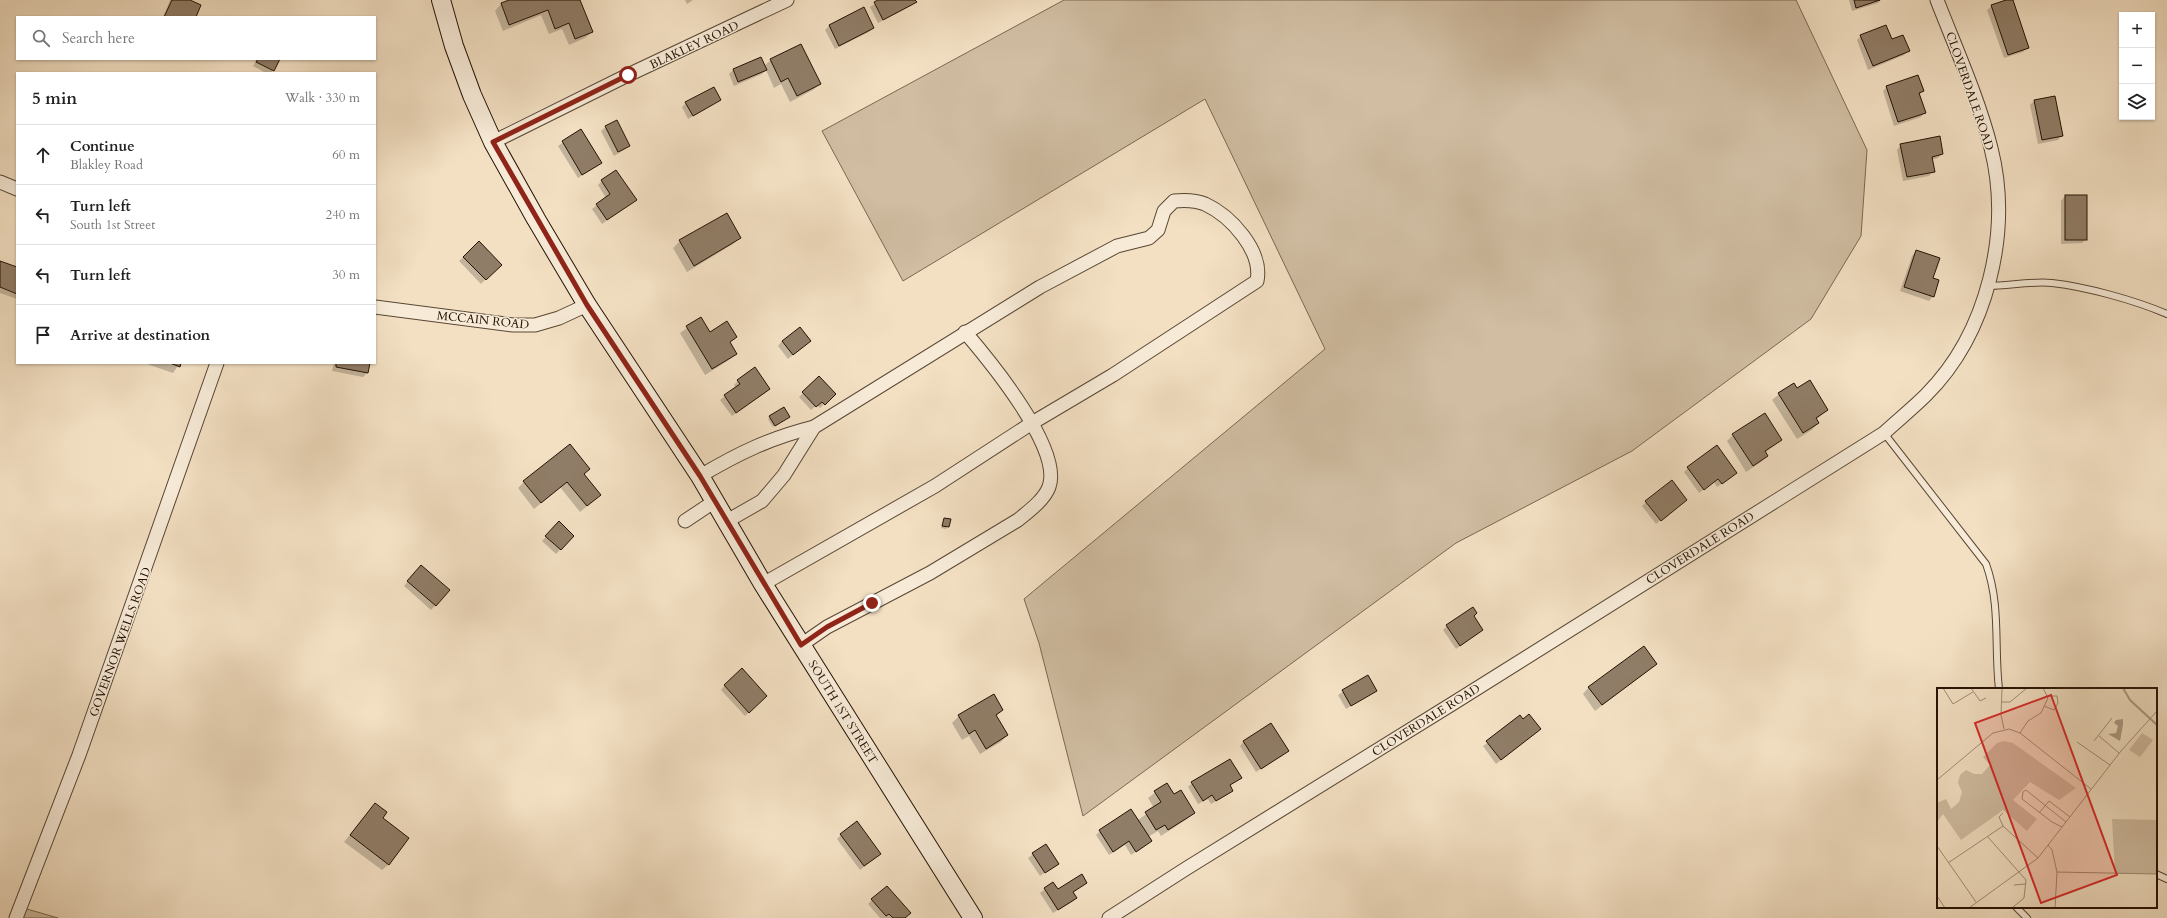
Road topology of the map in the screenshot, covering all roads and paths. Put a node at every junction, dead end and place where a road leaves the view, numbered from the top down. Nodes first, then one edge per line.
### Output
1 (440, 0) edge
2 (787, 0) edge
3 (1937, 0) edge
4 (493, 142) junction
5 (0, 182) edge
6 (16, 189) edge
7 (1988, 286) junction
8 (587, 305) junction
9 (376, 307) edge
10 (2167, 314) edge
11 (965, 332) junction
12 (218, 364) edge
13 (1032, 423) junction
14 (814, 427) junction
15 (1884, 433) junction
16 (700, 476) junction
17 (715, 501) junction
18 (685, 521) dead end
19 (727, 521) junction
20 (763, 584) junction
21 (801, 645) junction
22 (1999, 688) edge
23 (2157, 874) edge
24 (2167, 879) edge
25 (2017, 908) edge
26 (16, 918) edge
27 (973, 918) edge
28 (1110, 918) edge
29 (2027, 918) edge

1 - 4 main road, SOUTH 1ST STREET
2 - 4 street, BLAKLEY ROAD
3 - 7 street, CLOVERDALE ROAD
4 - 8 main road, SOUTH 1ST STREET
5 - 6 street
7 - 10 lane
7 - 15 street, CLOVERDALE ROAD
8 - 9 street, MCCAIN ROAD
8 - 16 main road, SOUTH 1ST STREET
11 - 13 street
11 - 13 street
11 - 14 street
12 - 26 street, GOVERNOR WELLS ROAD
13 - 20 street
13 - 21 street
14 - 16 street
14 - 19 street
15 - 22 lane
15 - 28 street, CLOVERDALE ROAD
16 - 17 main road, SOUTH 1ST STREET
17 - 18 street
17 - 19 main road, SOUTH 1ST STREET
19 - 20 main road, SOUTH 1ST STREET
20 - 21 main road, SOUTH 1ST STREET
21 - 27 main road, SOUTH 1ST STREET
23 - 24 lane
25 - 29 lane

